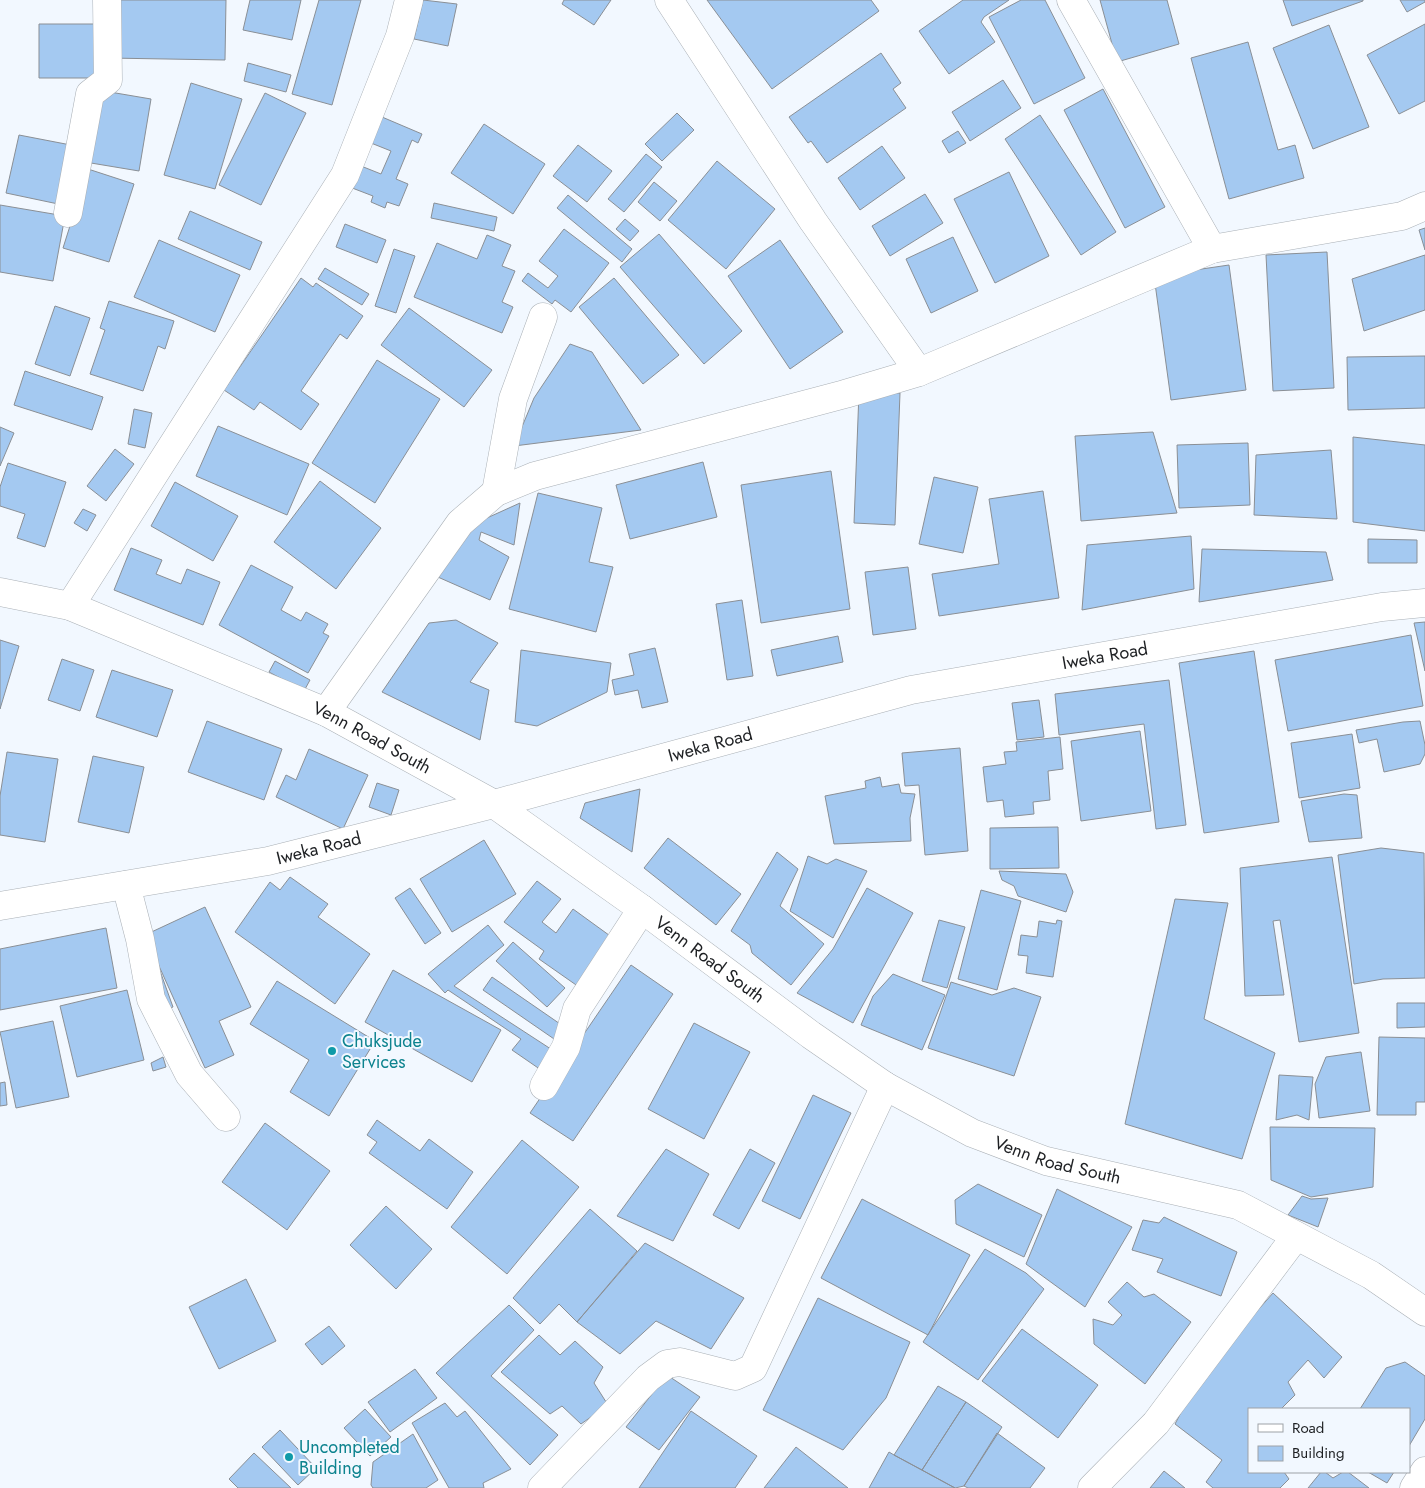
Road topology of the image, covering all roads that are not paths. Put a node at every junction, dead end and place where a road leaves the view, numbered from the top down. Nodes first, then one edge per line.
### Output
1 (107, 0) edge
2 (409, 0) edge
3 (669, 0) edge
4 (1071, 0) edge
5 (1425, 206) edge
6 (68, 214) dead end
7 (1212, 249) junction
8 (543, 317) dead end
9 (918, 372) junction
10 (496, 492) junction
11 (0, 592) edge
12 (1425, 602) edge
13 (70, 606) junction
14 (326, 712) junction
15 (494, 804) junction
16 (126, 885) junction
17 (0, 906) edge
18 (642, 909) junction
19 (544, 1086) dead end
20 (885, 1086) junction
21 (226, 1117) dead end
22 (1296, 1236) junction
23 (1425, 1312) edge
24 (1425, 1471) edge
25 (542, 1488) edge
26 (1092, 1488) edge
27 (1414, 1488) edge

1 - 6 street
2 - 13 street
3 - 9 street
4 - 7 street
5 - 7 street
7 - 9 street
8 - 10 street
9 - 10 street
10 - 14 street
11 - 13 street, Venn Road South
12 - 15 street, Iweka Road
13 - 14 street, Venn Road South
14 - 15 street, Venn Road South
15 - 16 street, Iweka Road
15 - 18 street, Venn Road South
16 - 17 street, Iweka Road
16 - 21 street
18 - 19 street
18 - 20 street, Venn Road South
20 - 22 street, Venn Road South
20 - 25 street
22 - 23 street, Venn Road South
22 - 26 street
24 - 27 street

